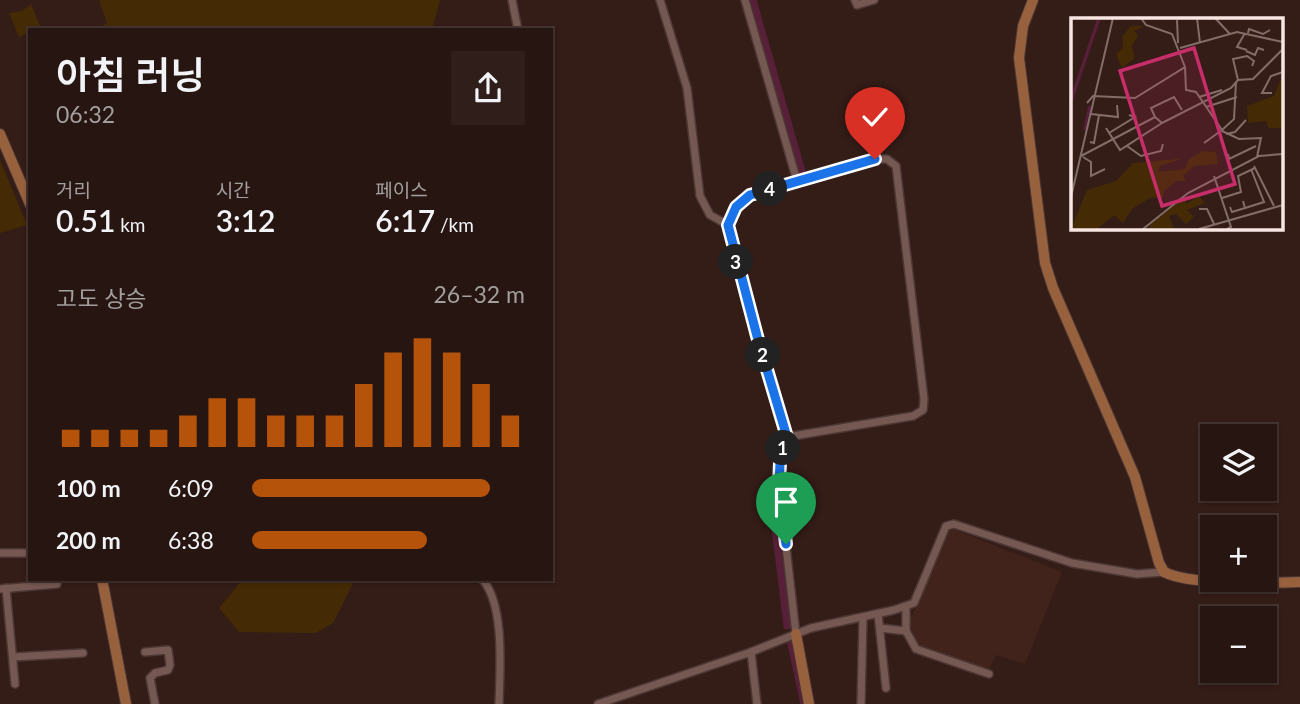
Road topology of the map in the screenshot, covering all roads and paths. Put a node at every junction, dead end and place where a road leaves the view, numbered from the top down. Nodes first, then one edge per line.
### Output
1 (512, 0) edge
2 (660, 0) edge
3 (746, 0) edge
4 (855, 0) edge
5 (874, 0) edge
6 (1033, 0) edge
7 (518, 28) edge
8 (0, 134) edge
9 (797, 181) junction
10 (28, 199) edge
11 (728, 225) junction
12 (787, 437) junction
13 (28, 552) edge
14 (0, 553) edge
15 (1164, 572) junction
16 (102, 581) edge
17 (484, 581) edge
18 (1300, 582) edge
19 (57, 584) dead end
20 (3, 588) edge
21 (906, 606) junction
22 (878, 614) junction
23 (863, 617) junction
24 (880, 628) junction
25 (906, 631) junction
26 (796, 634) junction
27 (145, 652) dead end
28 (751, 652) junction
29 (83, 653) dead end
30 (13, 657) junction
31 (989, 674) dead end
32 (15, 684) dead end
33 (886, 688) dead end
34 (126, 704) edge
35 (155, 704) edge
36 (499, 704) edge
37 (598, 704) edge
38 (757, 704) edge
39 (809, 704) edge
40 (861, 704) edge

1 - 7 street
2 - 11 street
3 - 9 street
4 - 5 street
6 - 15 street
8 - 10 street
9 - 11 street
9 - 12 street
11 - 12 street
12 - 26 street
13 - 14 street
15 - 18 street
15 - 21 street
16 - 34 street
17 - 36 street
19 - 20 street
20 - 30 street
21 - 22 street
21 - 25 street
22 - 23 street
22 - 24 street
23 - 26 street
23 - 40 street
24 - 25 street
24 - 33 street
25 - 31 street
26 - 28 street
26 - 39 street
27 - 35 street
28 - 37 street
28 - 38 street
29 - 30 street
30 - 32 street

